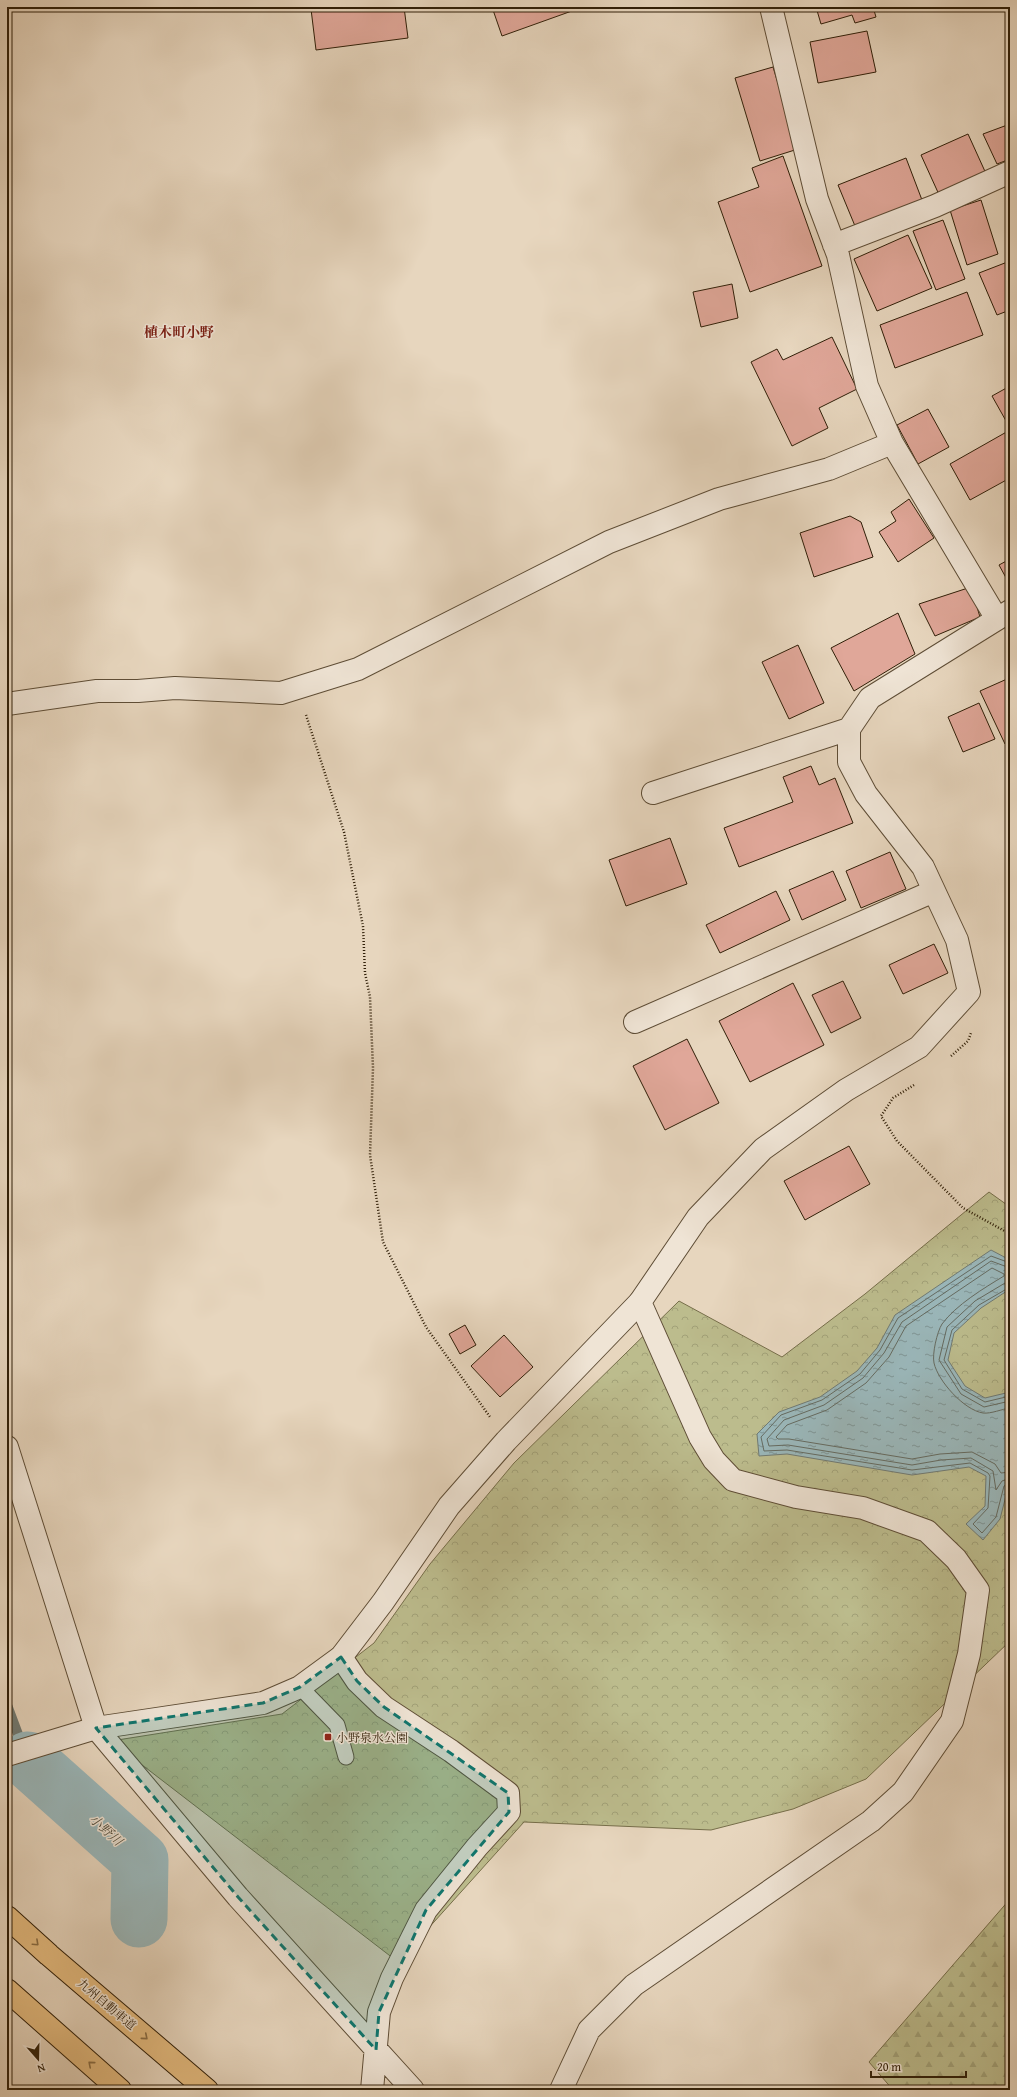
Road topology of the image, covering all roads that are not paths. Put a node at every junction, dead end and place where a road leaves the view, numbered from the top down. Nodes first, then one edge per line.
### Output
1 (772, 7) edge
2 (1010, 172) edge
3 (834, 245) junction
4 (892, 443) junction
5 (1004, 615) edge
6 (7, 704) edge
7 (850, 729) junction
8 (653, 793) dead end
9 (934, 891) junction
10 (635, 1022) dead end
11 (640, 1302) junction
12 (7, 1447) edge
13 (341, 1657) junction
14 (300, 1687) junction
15 (96, 1728) junction
16 (7, 1755) edge
17 (346, 1757) dead end
18 (7, 1916) edge
19 (7, 1990) edge
20 (376, 2050) junction
21 (120, 2090) edge
22 (208, 2090) edge
23 (372, 2090) edge
24 (413, 2090) edge
25 (561, 2090) edge

1 - 3 street
2 - 3 street
3 - 4 street
4 - 5 street
4 - 6 street
5 - 7 street
7 - 8 street
7 - 9 street
9 - 10 street
9 - 11 street
11 - 13 street
11 - 25 street
12 - 15 street
13 - 14 street
13 - 20 street
14 - 15 street
14 - 17 lane
15 - 16 street
15 - 20 street
18 -> 22 highway, 九州自動車道
21 -> 19 highway
20 - 23 street
20 - 24 street

